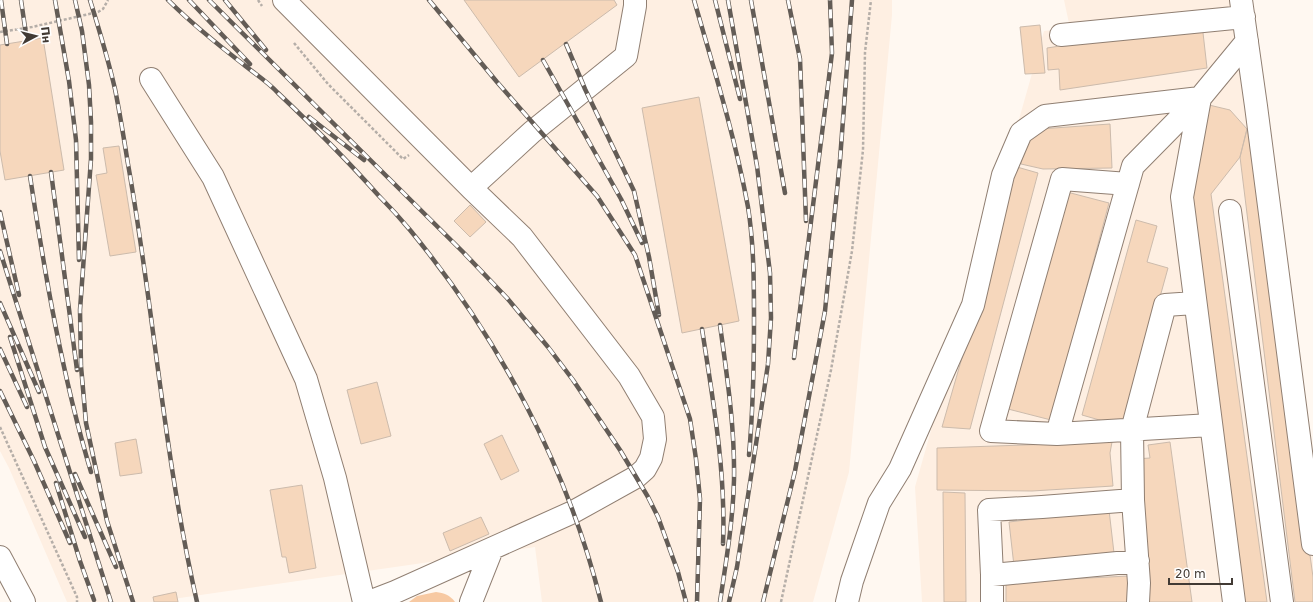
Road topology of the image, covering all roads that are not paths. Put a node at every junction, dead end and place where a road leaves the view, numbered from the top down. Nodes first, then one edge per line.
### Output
1 (284, 0) edge
2 (635, 0) edge
3 (1242, 8) edge
4 (1061, 35) dead end
5 (1247, 41) junction
6 (151, 79) dead end
7 (1200, 98) junction
8 (1128, 184) junction
9 (471, 188) junction
10 (1230, 211) dead end
11 (1196, 303) junction
12 (1211, 426) junction
13 (1132, 430) junction
14 (1057, 434) junction
15 (1132, 500) junction
16 (1313, 544) edge
17 (492, 549) junction
18 (0, 558) edge
19 (1138, 561) junction
20 (992, 575) junction
21 (24, 602) edge
22 (364, 602) edge
23 (369, 602) edge
24 (471, 602) edge
25 (846, 602) edge
26 (992, 602) edge
27 (1138, 602) edge
28 (1234, 602) edge
29 (1282, 602) edge

1 - 9 street
2 - 9 street
3 - 4 street
3 - 5 street
5 - 7 street
5 - 16 street
6 - 22 street
7 - 8 street
7 - 11 street
7 - 25 street
8 - 14 street
8 - 14 street
9 - 17 street
10 - 29 street
11 - 12 street
11 - 13 street
12 - 13 street
12 - 28 street
13 - 14 street
13 - 15 street
15 - 19 street
15 - 20 street
17 - 23 street
17 - 24 street
18 - 21 street
19 - 20 street
19 - 27 street
20 - 26 street

